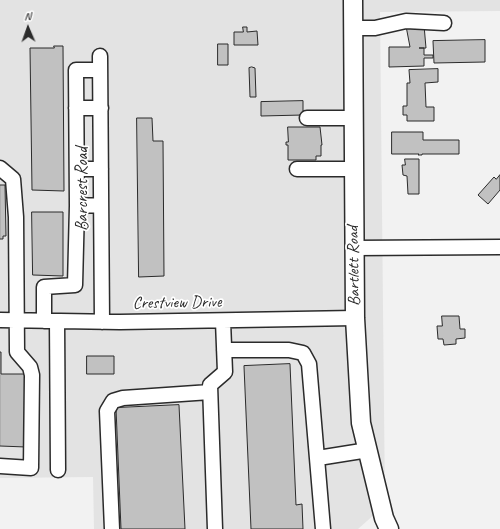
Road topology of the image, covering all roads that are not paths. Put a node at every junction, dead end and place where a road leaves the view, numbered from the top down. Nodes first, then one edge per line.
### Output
1 (353, 0) edge
2 (444, 23) dead end
3 (353, 28) junction
4 (100, 56) dead end
5 (100, 70) junction
6 (76, 108) junction
7 (101, 108) junction
8 (307, 118) dead end
9 (353, 118) junction
10 (0, 168) edge
11 (77, 169) junction
12 (101, 169) junction
13 (297, 169) dead end
14 (354, 169) junction
15 (102, 205) junction
16 (77, 206) junction
17 (500, 247) edge
18 (354, 248) junction
19 (355, 318) junction
20 (0, 320) edge
21 (16, 320) junction
22 (223, 320) junction
23 (50, 321) junction
24 (102, 322) junction
25 (224, 350) junction
26 (210, 392) junction
27 (368, 450) junction
28 (318, 458) junction
29 (0, 466) edge
30 (58, 470) dead end
31 (112, 529) edge
32 (215, 529) edge
33 (323, 529) edge
34 (389, 529) edge

1 - 3 main road, Bartlett Road
2 - 3 street
3 - 9 main road, Bartlett Road
4 - 5 street, Barcrest Road
5 - 6 street
5 - 7 street, Barcrest Road
6 - 7 street
6 - 11 street
7 - 12 street, Barcrest Road
8 - 9 street
9 - 14 main road, Bartlett Road
10 - 21 street
11 - 12 street
11 - 16 street
12 - 15 street, Barcrest Road
13 - 14 street
14 - 18 main road, Bartlett Road
15 - 16 street
15 - 24 street, Barcrest Road
16 - 23 street
17 - 18 street
18 - 19 main road, Bartlett Road
19 - 22 street, Crestview Drive
19 - 27 main road, Bartlett Road
20 - 21 street, Crestview Drive
21 - 23 street, Crestview Drive
21 - 29 street
22 - 24 street, Crestview Drive
22 - 25 street
23 - 24 street, Crestview Drive
23 - 30 street
25 - 26 street
25 - 28 street
26 - 31 street
26 - 32 street
27 - 28 street
27 - 34 main road, Bartlett Road
28 - 33 street

